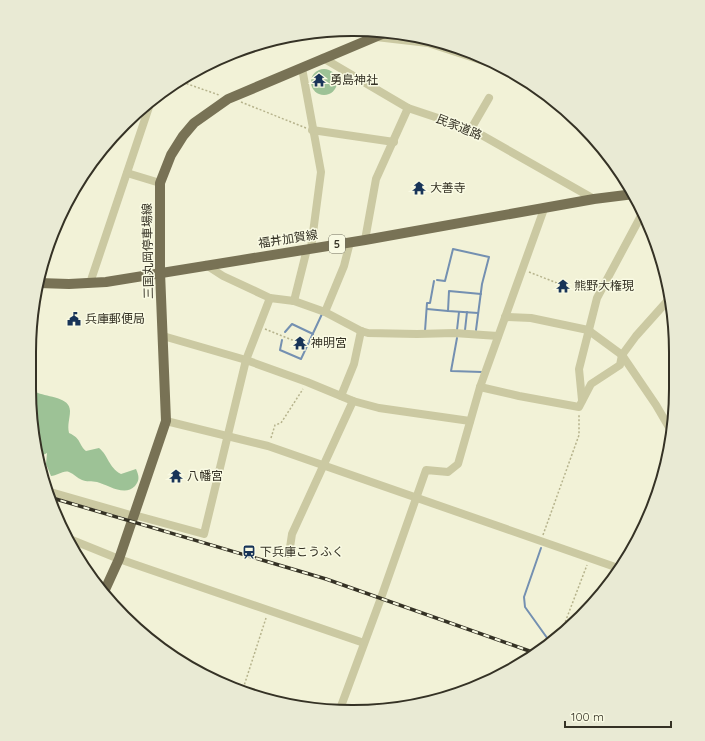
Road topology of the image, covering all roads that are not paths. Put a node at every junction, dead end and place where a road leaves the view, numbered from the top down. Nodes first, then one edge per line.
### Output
1 (376, 37) edge
2 (323, 58) junction
3 (302, 68) junction
4 (489, 98) dead end
5 (408, 108) junction
6 (147, 112) edge
7 (471, 129) junction
8 (312, 130) junction
9 (394, 142) junction
10 (127, 173) junction
11 (160, 183) junction
12 (627, 195) edge
13 (594, 200) junction
14 (544, 209) junction
15 (639, 219) edge
16 (365, 240) junction
17 (350, 242) junction
18 (309, 249) junction
19 (206, 265) junction
20 (160, 272) junction
21 (44, 283) edge
22 (90, 283) junction
23 (270, 298) junction
24 (294, 301) junction
25 (665, 304) edge
26 (325, 312) junction
27 (505, 317) junction
28 (588, 330) junction
29 (361, 331) junction
30 (163, 336) junction
31 (498, 336) junction
32 (622, 355) junction
33 (246, 360) junction
34 (480, 387) junction
35 (341, 396) junction
36 (353, 401) junction
37 (580, 404) junction
38 (470, 421) junction
39 (166, 422) junction
40 (667, 423) edge
41 (228, 437) junction
42 (324, 466) junction
43 (54, 493) edge
44 (417, 497) junction
45 (134, 516) junction
46 (75, 541) edge
47 (289, 554) dead end
48 (119, 559) junction
49 (614, 567) edge
50 (106, 587) edge
51 (364, 644) junction
52 (342, 704) edge

1 - 2 main road, 三国丸岡停車場線
2 - 3 main road, 三国丸岡停車場線
2 - 5 street, 民家道路
3 - 8 street
3 - 11 main road, 三国丸岡停車場線
4 - 7 street
5 - 7 street, 民家道路
5 - 9 street
6 - 10 street
7 - 13 street, 民家道路
8 - 9 street
8 - 18 street
9 - 16 street
10 - 11 street
10 - 22 street
11 - 20 main road, 三国丸岡停車場線
12 - 13 main road, 福井加賀線 / 5
13 - 14 main road, 福井加賀線 / 5
14 - 16 main road, 福井加賀線 / 5
14 - 27 street
15 - 28 street
16 - 17 main road, 福井加賀線 / 5
17 - 18 main road, 福井加賀線 / 5
17 - 26 street
18 - 19 main road, 福井加賀線 / 5
18 - 24 street
19 - 20 main road, 福井加賀線 / 5
19 - 23 street
20 - 22 main road, 福井加賀線 / 5
20 - 30 main road, 三国丸岡停車場線
21 - 22 main road, 福井加賀線 / 5
23 - 24 street
23 - 33 street
24 - 26 street
25 - 32 street
26 - 29 street
27 - 28 street
27 - 31 street
28 - 32 street
28 - 37 street
29 - 31 street
29 - 35 street
30 - 33 street
30 - 39 main road, 三国丸岡停車場線
31 - 34 street
32 - 37 street
32 - 40 street
33 - 35 street
33 - 41 street
34 - 37 street
34 - 38 street
35 - 36 street
36 - 38 street
36 - 42 street
38 - 44 street
39 - 41 street
39 - 45 main road, 三国丸岡停車場線
41 - 42 street
41 - 45 street
42 - 44 street
42 - 47 street
43 - 45 street
44 - 49 street
44 - 51 street
45 - 48 main road, 三国丸岡停車場線
46 - 48 street
48 - 50 main road, 三国丸岡停車場線
48 - 51 street
51 - 52 street

